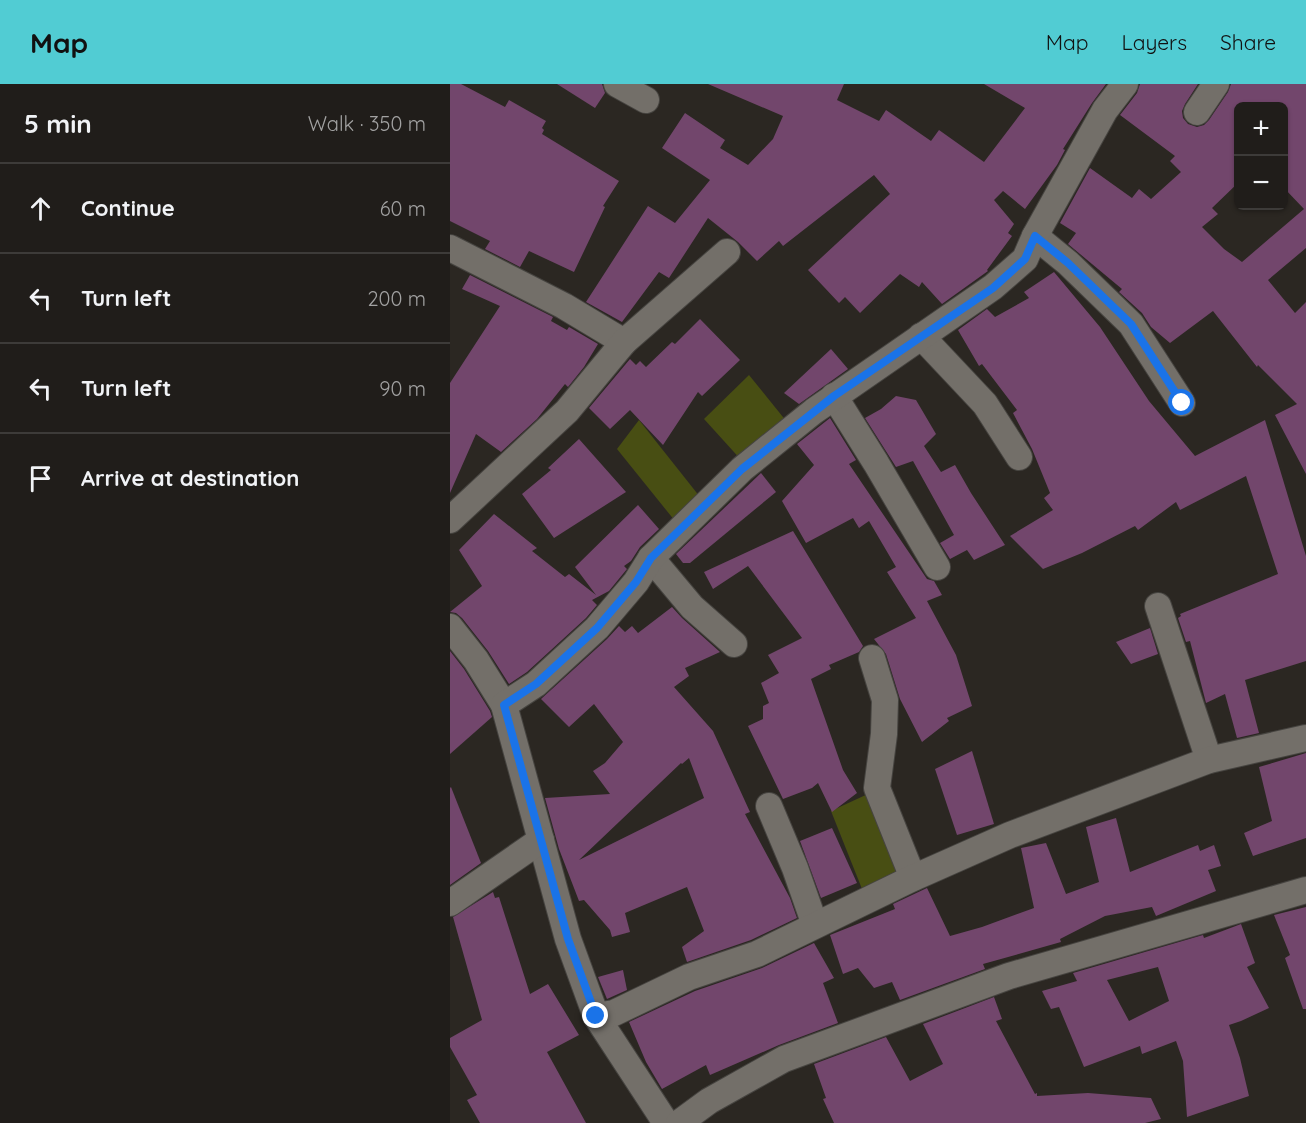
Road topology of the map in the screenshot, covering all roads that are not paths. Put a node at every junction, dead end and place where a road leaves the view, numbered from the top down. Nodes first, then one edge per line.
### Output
1 (617, 84) edge
2 (1125, 84) edge
3 (1216, 84) edge
4 (646, 100) dead end
5 (1197, 112) dead end
6 (1035, 236) junction
7 (450, 248) edge
8 (727, 252) dead end
9 (921, 336) junction
10 (624, 342) junction
11 (834, 396) junction
12 (1182, 403) dead end
13 (1019, 457) dead end
14 (450, 520) edge
15 (651, 558) junction
16 (937, 567) dead end
17 (1158, 606) dead end
18 (450, 627) edge
19 (734, 644) dead end
20 (872, 658) dead end
21 (504, 705) junction
22 (1306, 738) edge
23 (1209, 760) junction
24 (769, 806) dead end
25 (541, 840) junction
26 (913, 878) junction
27 (1306, 890) edge
28 (450, 903) edge
29 (815, 925) junction
30 (596, 1016) junction
31 (666, 1123) edge
32 (679, 1123) edge

1 - 4 street
2 - 6 street
3 - 5 street
6 - 9 street
6 - 12 street
7 - 10 street
8 - 10 street
9 - 11 street
9 - 13 street
10 - 14 street
11 - 15 street
11 - 16 street
15 - 19 street
15 - 21 street
17 - 23 street
18 - 21 street
20 - 26 street
21 - 25 street
22 - 23 street
23 - 26 street
24 - 29 street
25 - 28 street
25 - 30 street
26 - 29 street
27 - 32 street
29 - 30 street
30 - 31 street

